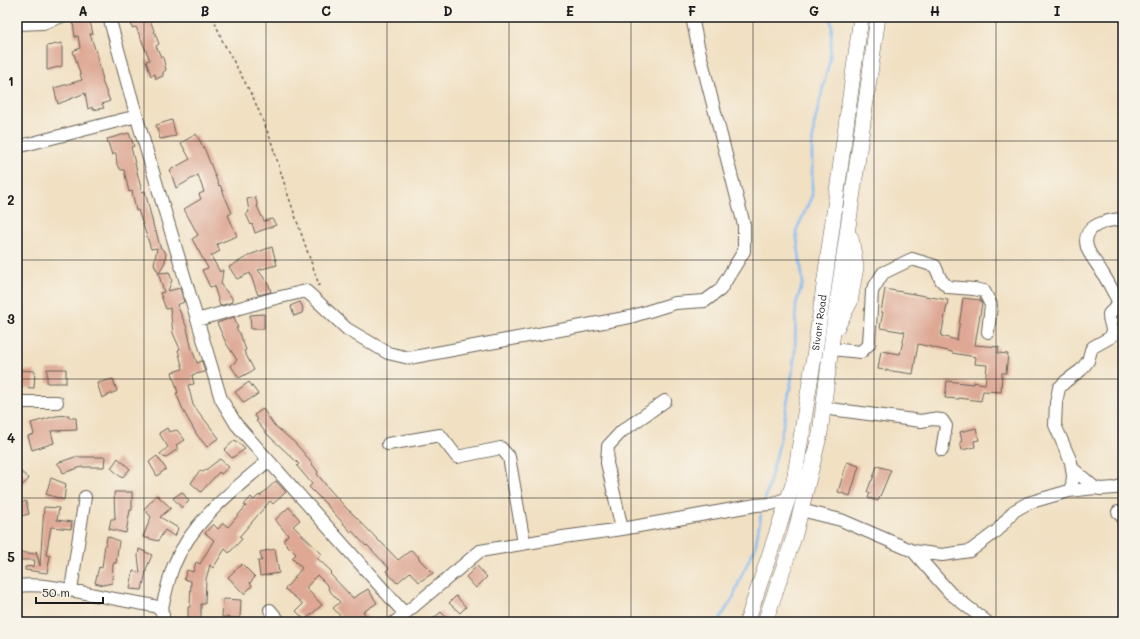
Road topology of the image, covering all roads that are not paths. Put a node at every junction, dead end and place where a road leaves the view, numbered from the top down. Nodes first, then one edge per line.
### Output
1 (60, 17) edge
2 (109, 17) edge
3 (692, 17) edge
4 (861, 17) edge
5 (878, 17) edge
6 (17, 24) edge
7 (137, 116) junction
8 (17, 147) edge
9 (1123, 218) edge
10 (1121, 302) edge
11 (197, 320) junction
12 (1118, 326) edge
13 (988, 332) dead end
14 (832, 342) junction
15 (665, 401) dead end
16 (17, 402) edge
17 (57, 402) dead end
18 (823, 408) junction
19 (388, 444) dead end
20 (942, 450) dead end
21 (268, 460) junction
22 (1072, 468) junction
23 (1123, 484) edge
24 (1095, 488) junction
25 (1069, 491) junction
26 (85, 497) dead end
27 (788, 498) junction
28 (771, 504) junction
29 (801, 510) junction
30 (781, 521) junction
31 (622, 528) junction
32 (524, 543) junction
33 (913, 551) junction
34 (17, 586) edge
35 (71, 590) junction
36 (270, 610) dead end
37 (405, 614) junction
38 (162, 617) edge
39 (280, 622) edge
40 (395, 622) edge
41 (748, 622) edge
42 (765, 622) edge
43 (987, 622) edge

1 - 6 street
2 - 7 street
3 - 11 street
4 - 27 main road, Sivari Road
5 - 14 main road, Sivari Road
7 - 8 street
7 - 11 street
9 - 10 street
10 - 12 street
11 - 21 street
12 - 22 street
13 - 14 street
14 - 18 main road, Sivari Road
15 - 31 street
16 - 17 street
18 - 20 street
18 - 29 main road, Sivari Road
19 - 32 street
21 - 37 street
21 - 38 street
22 - 24 street
22 - 25 street
23 - 24 street
24 - 25 street
25 - 33 street
26 - 35 street
27 - 28 street
27 - 30 main road, Sivari Road
28 - 30 street
28 - 31 street
29 - 33 street
29 - 42 main road, Sivari Road
30 - 41 main road, Sivari Road
31 - 32 street
32 - 37 street
33 - 43 street
34 - 35 street
35 - 38 street
36 - 39 street
37 - 40 street

